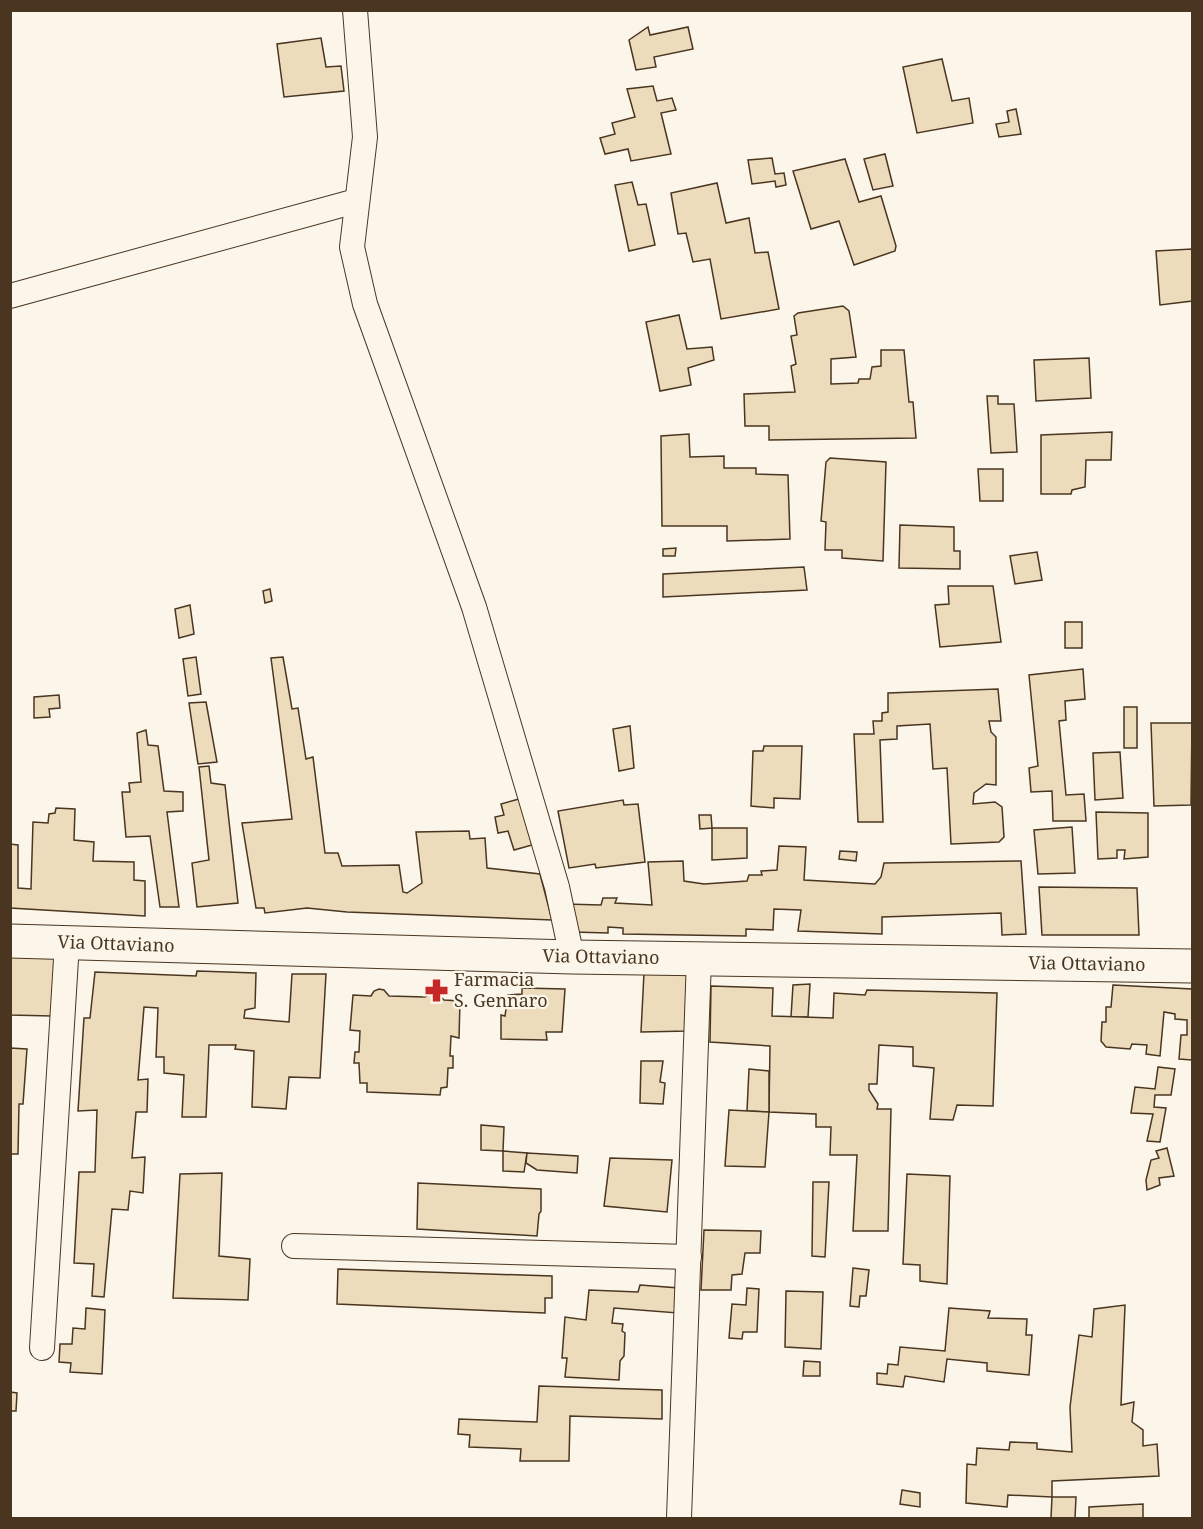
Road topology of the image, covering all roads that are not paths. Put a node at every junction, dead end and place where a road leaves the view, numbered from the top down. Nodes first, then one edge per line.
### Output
1 (355, 10) edge
2 (356, 201) junction
3 (10, 296) edge
4 (10, 941) edge
5 (67, 943) junction
6 (572, 957) junction
7 (699, 959) junction
8 (1192, 966) edge
9 (294, 1246) dead end
10 (689, 1257) junction
11 (42, 1348) dead end
12 (679, 1518) edge

1 - 2 street
2 - 3 street
2 - 6 street
4 - 5 main road, Via Ottaviano
5 - 6 main road, Via Ottaviano
5 - 11 street
6 - 7 main road, Via Ottaviano
7 - 8 main road, Via Ottaviano
7 - 10 street
9 - 10 street
10 - 12 street

